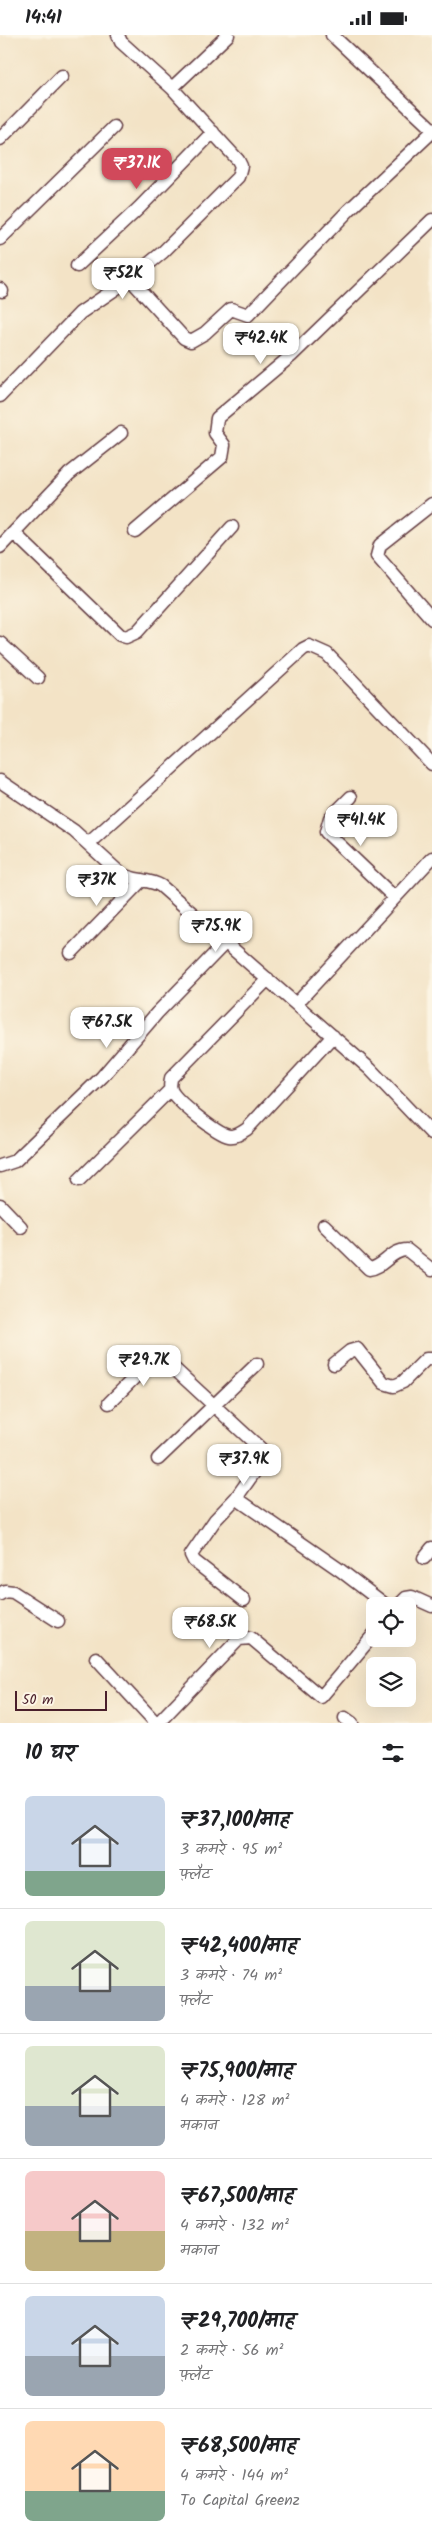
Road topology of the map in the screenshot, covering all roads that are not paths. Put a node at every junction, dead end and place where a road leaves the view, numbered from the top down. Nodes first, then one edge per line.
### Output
1 (118, 35) edge
2 (228, 35) edge
3 (332, 35) edge
4 (62, 76) dead end
5 (172, 88) junction
6 (114, 127) dead end
7 (432, 130) edge
8 (213, 132) junction
9 (0, 139) edge
10 (432, 220) edge
11 (0, 239) edge
12 (77, 266) dead end
13 (130, 279) junction
14 (0, 396) edge
15 (121, 433) dead end
16 (430, 510) edge
17 (232, 527) dead end
18 (135, 531) dead end
19 (14, 533) junction
20 (1, 543) edge
21 (432, 619) edge
22 (0, 643) edge
23 (38, 678) dead end
24 (432, 764) edge
25 (0, 781) edge
26 (351, 797) dead end
27 (89, 843) junction
28 (432, 858) edge
29 (141, 881) junction
30 (394, 897) junction
31 (225, 943) junction
32 (71, 953) dead end
33 (268, 979) junction
34 (296, 1004) junction
35 (333, 1036) junction
36 (171, 1089) junction
37 (432, 1134) edge
38 (0, 1166) edge
39 (79, 1180) dead end
40 (0, 1205) edge
41 (324, 1225) dead end
42 (21, 1227) dead end
43 (432, 1270) edge
44 (432, 1359) edge
45 (258, 1364) dead end
46 (334, 1364) dead end
47 (109, 1403) dead end
48 (215, 1406) junction
49 (158, 1459) dead end
50 (236, 1498) junction
51 (0, 1594) edge
52 (375, 1597) edge
53 (416, 1599) edge
54 (244, 1600) dead end
55 (432, 1606) edge
56 (58, 1621) dead end
57 (366, 1644) edge
58 (96, 1658) dead end
59 (157, 1723) edge

1 - 5 street
2 - 5 street
3 - 7 street
4 - 9 street
5 - 8 street
6 - 11 street
7 - 13 street
8 - 12 street
8 - 13 street
10 - 18 street
13 - 14 street
15 - 19 street
16 - 21 street
17 - 19 street
19 - 20 street
22 - 23 street
24 - 27 street
25 - 27 street
26 - 30 street
27 - 29 street
28 - 30 street
29 - 31 street
29 - 32 street
30 - 34 street
31 - 33 street
31 - 38 street
33 - 34 street
33 - 36 street
34 - 35 street
35 - 36 street
35 - 37 street
36 - 39 street
40 - 42 street
41 - 43 street
44 - 46 street
45 - 48 street
47 - 48 street
48 - 49 street
48 - 50 street
50 - 52 street
50 - 54 street
51 - 56 street
53 - 55 street
57 - 59 street
58 - 59 street

